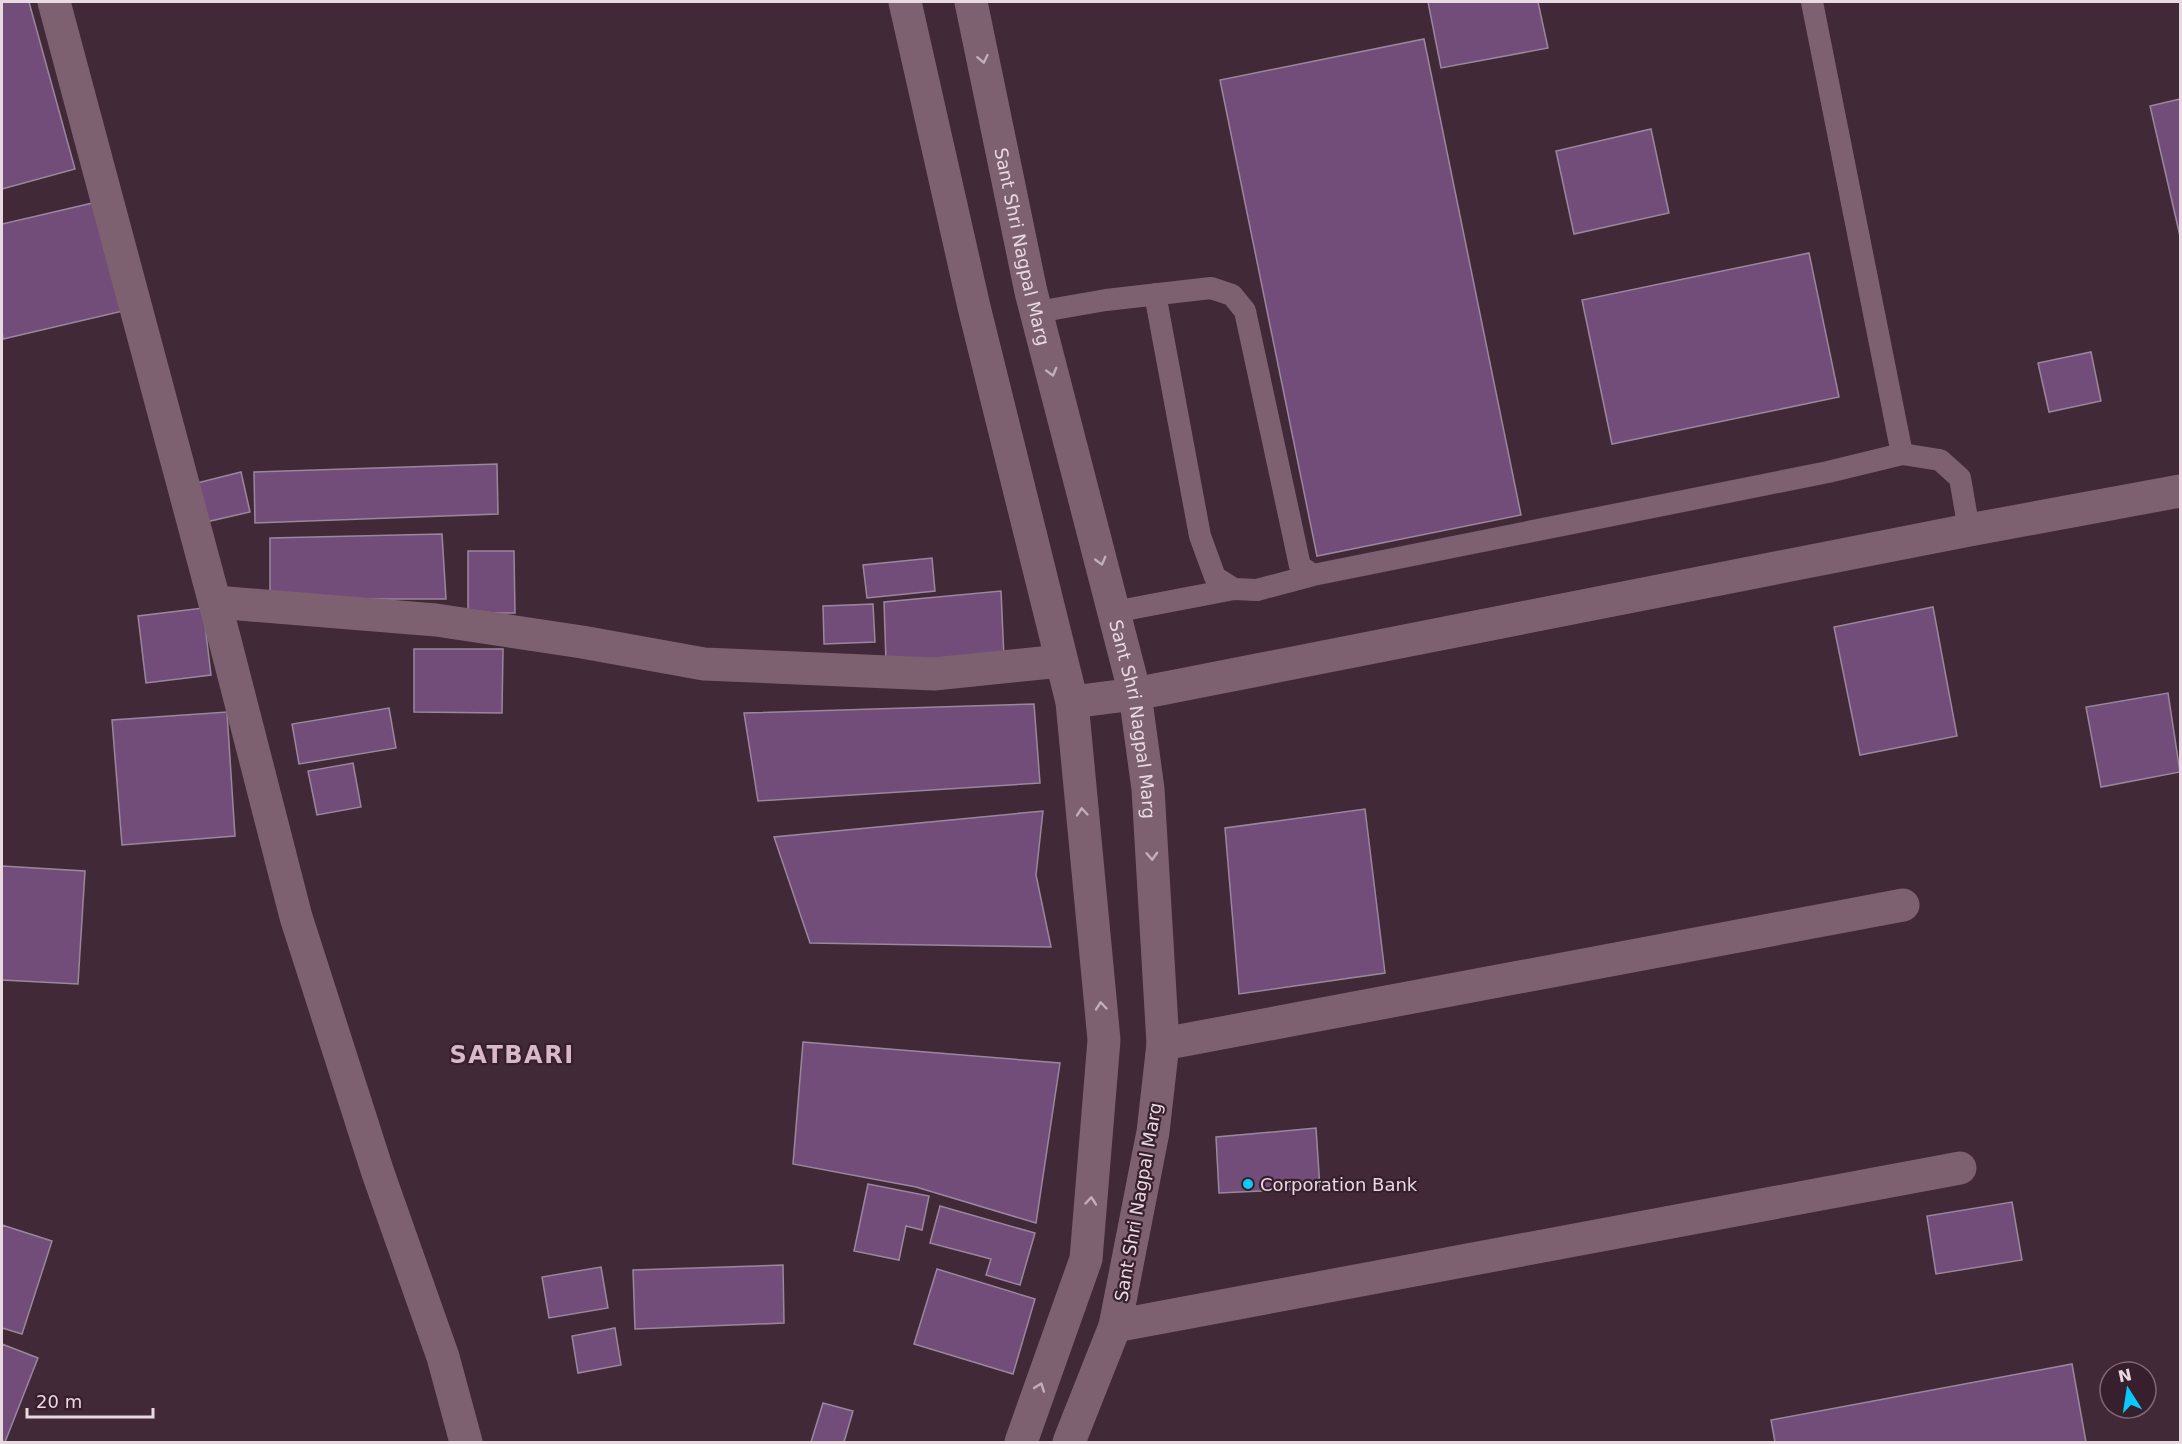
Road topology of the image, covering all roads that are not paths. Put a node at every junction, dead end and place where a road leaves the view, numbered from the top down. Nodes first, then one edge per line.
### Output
1 (54, 2) edge
2 (905, 2) edge
3 (971, 2) edge
4 (1812, 2) edge
5 (1155, 294) junction
6 (1037, 312) junction
7 (1902, 454) junction
8 (2181, 491) edge
9 (1969, 530) junction
10 (1313, 575) junction
11 (1234, 589) junction
12 (215, 602) junction
13 (1114, 612) junction
14 (1061, 661) junction
15 (1135, 694) junction
16 (1072, 702) junction
17 (1903, 905) dead end
18 (1162, 1044) junction
19 (1960, 1168) dead end
20 (1115, 1326) junction
21 (466, 1443) edge
22 (1021, 1443) edge
23 (1069, 1443) edge

1 - 12 street
2 - 14 street
3 -> 6 street, Sant Shri Nagpal Marg
4 - 7 lane
5 - 6 lane
5 - 10 lane
5 - 11 lane
6 -> 13 street, Sant Shri Nagpal Marg
7 - 9 lane
7 - 10 lane
8 - 9 street
9 - 15 street
10 - 11 lane
11 - 13 lane
12 - 14 street
12 - 21 street
13 - 15 street, Sant Shri Nagpal Marg
14 - 16 street
15 - 16 street
15 -> 18 street, Sant Shri Nagpal Marg
22 -> 16 street
17 - 18 street
18 - 20 street, Sant Shri Nagpal Marg
19 - 20 street
20 - 23 street, Sant Shri Nagpal Marg

